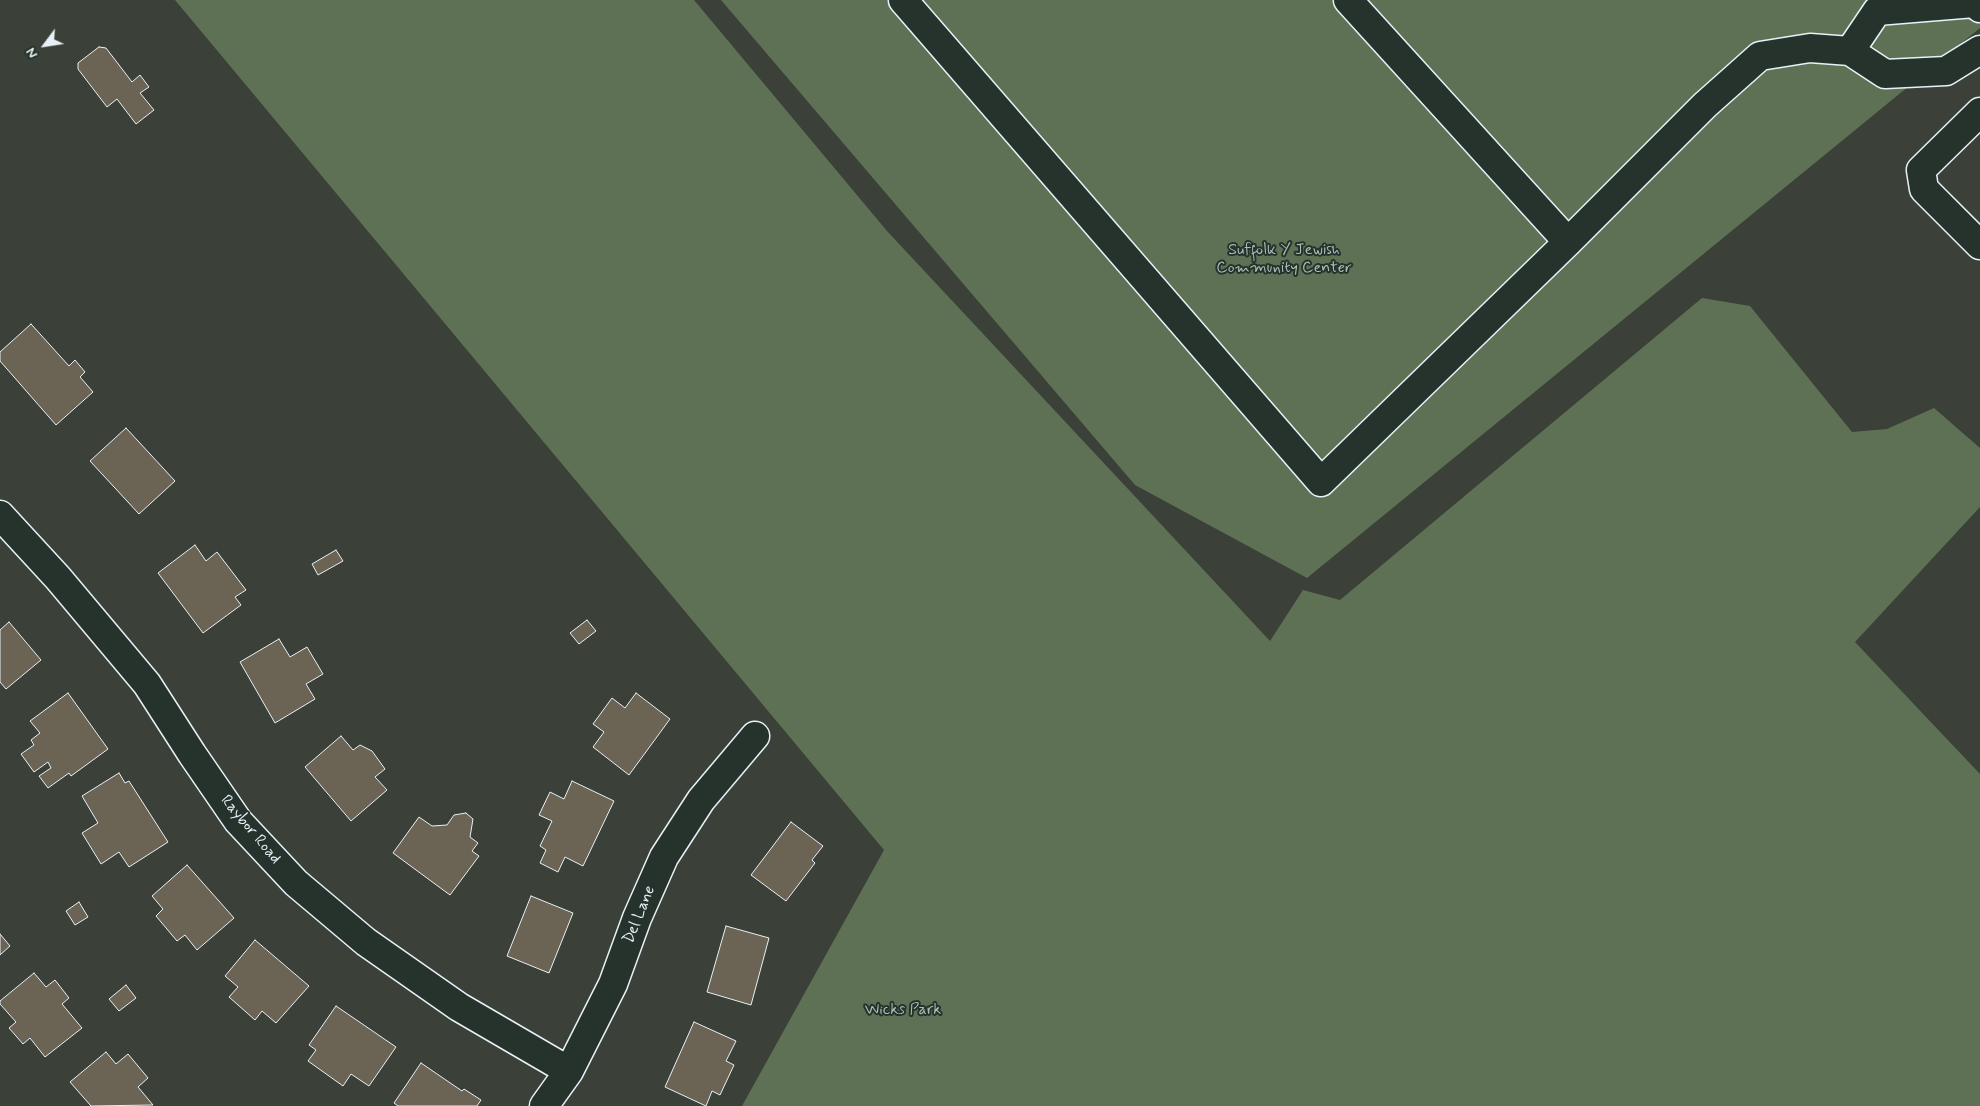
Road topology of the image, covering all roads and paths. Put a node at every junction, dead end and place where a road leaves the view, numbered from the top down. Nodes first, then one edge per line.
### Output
1 (903, 0) edge
2 (1348, 0) edge
3 (1980, 8) edge
4 (1980, 50) edge
5 (1850, 51) junction
6 (1980, 112) edge
7 (1568, 242) junction
8 (1980, 246) edge
9 (0, 515) edge
10 (754, 736) dead end
11 (569, 1071) junction
12 (544, 1106) edge

1 - 7 street
2 - 7 street
3 - 5 street
4 - 5 street
5 - 7 street
6 - 8 street
9 - 11 street, Raybor Road
10 - 11 street, Del Lane
11 - 12 street, Del Lane

